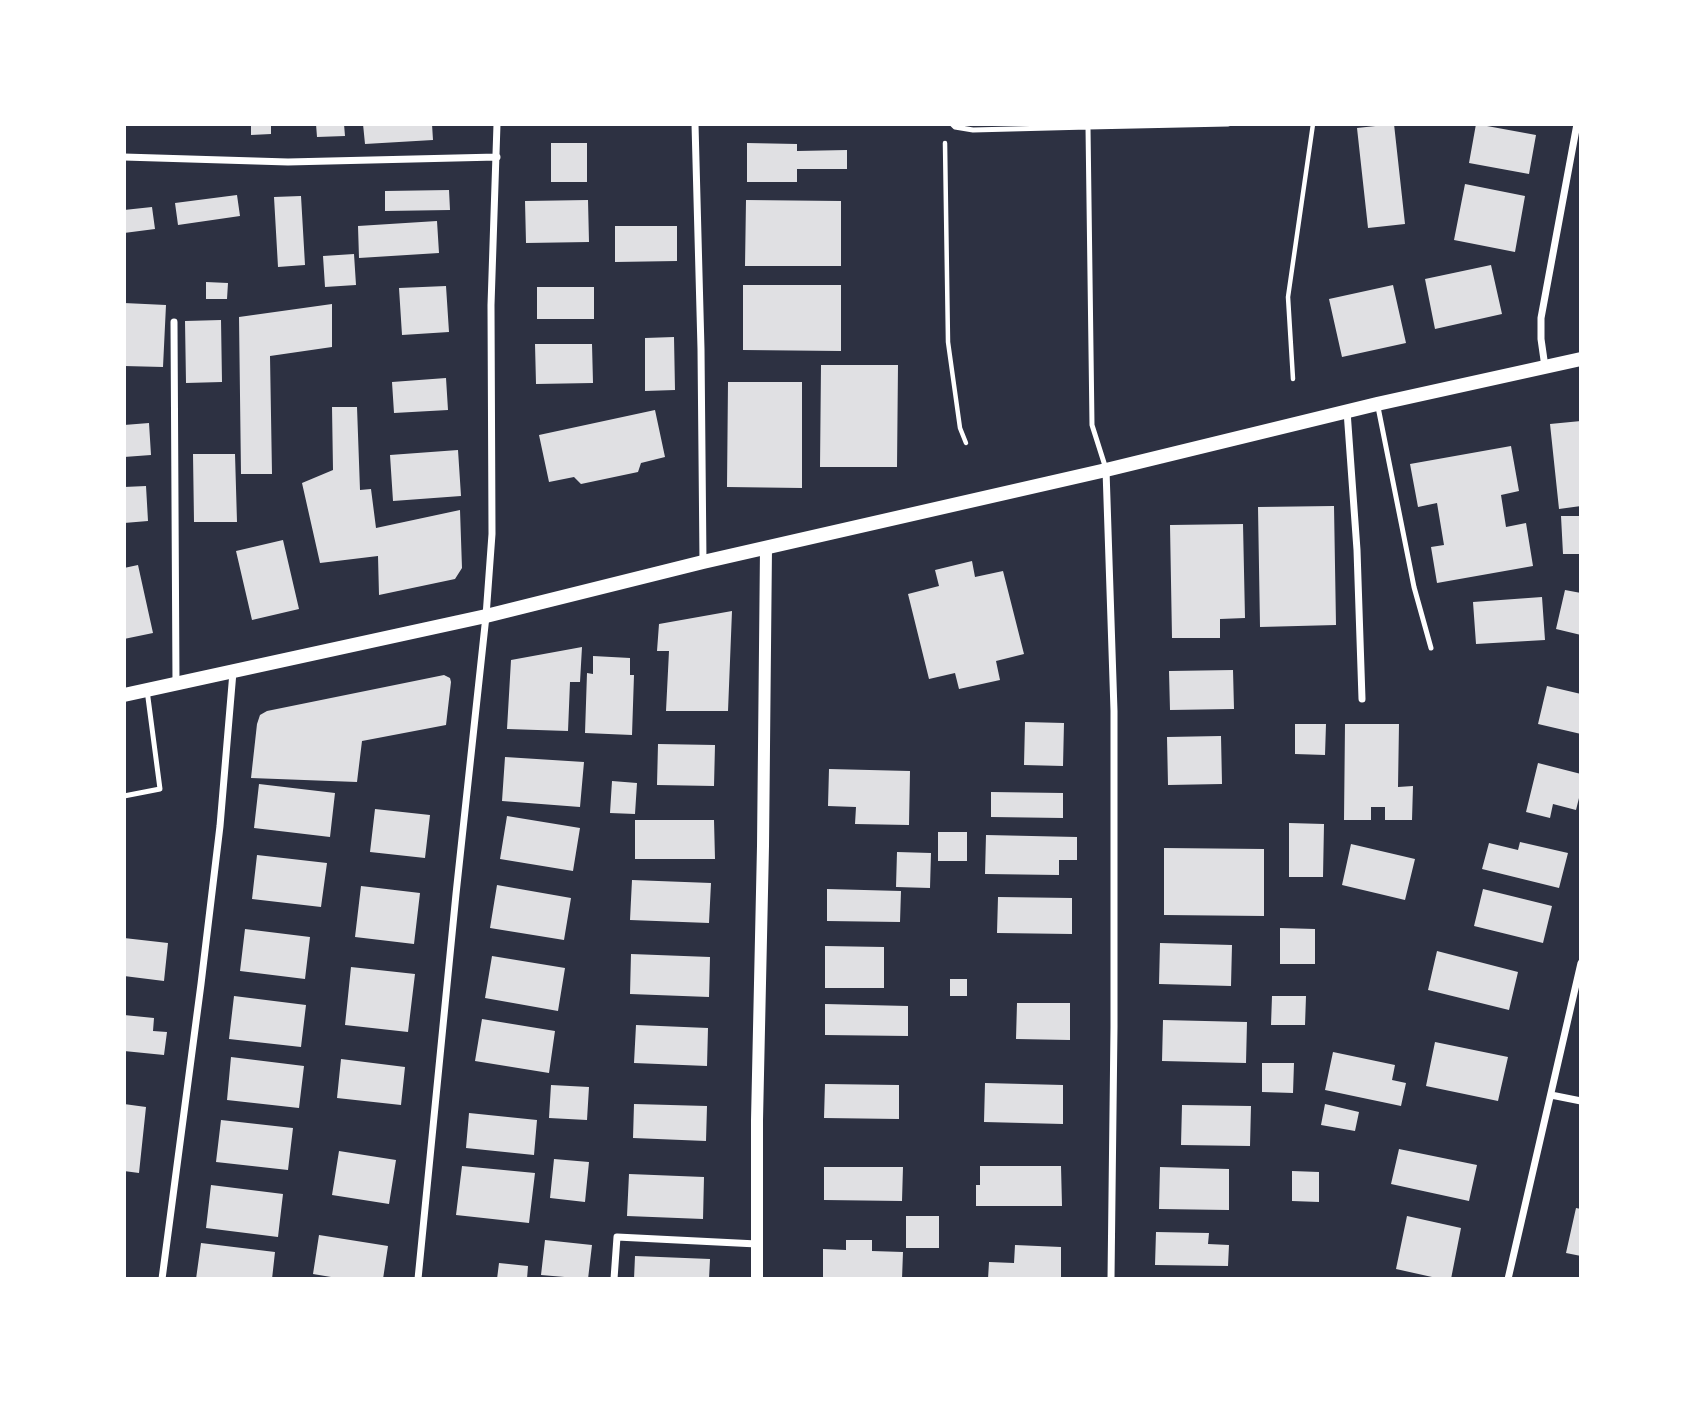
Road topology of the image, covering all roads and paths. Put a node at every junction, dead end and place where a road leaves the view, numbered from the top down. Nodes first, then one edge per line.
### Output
1 (497, 124) edge
2 (695, 124) edge
3 (952, 124) edge
4 (1228, 124) edge
5 (1312, 124) edge
6 (1577, 124) edge
7 (1088, 127) junction
8 (945, 137) dead end
9 (124, 157) edge
10 (497, 157) junction
11 (174, 322) dead end
12 (1581, 359) edge
13 (1545, 367) junction
14 (1293, 379) dead end
15 (1377, 404) junction
16 (1347, 411) junction
17 (966, 443) dead end
18 (1107, 470) junction
19 (766, 548) junction
20 (703, 562) junction
21 (486, 616) junction
22 (1431, 648) dead end
23 (233, 672) junction
24 (176, 684) junction
25 (147, 690) junction
26 (124, 695) edge
27 (1362, 699) dead end
28 (124, 796) edge
29 (1581, 963) edge
30 (1551, 1095) junction
31 (1581, 1101) edge
32 (758, 1244) junction
33 (162, 1279) edge
34 (418, 1279) edge
35 (614, 1279) edge
36 (757, 1279) edge
37 (1111, 1279) edge
38 (1508, 1279) edge

1 - 10 street
2 - 20 street
3 - 7 lane
4 - 7 lane
5 - 14 path
6 - 13 street
7 - 18 lane
8 - 17 path
9 - 10 street
10 - 21 street
11 - 24 street
12 - 13 main road
13 - 15 main road
15 - 16 main road
15 - 22 lane
16 - 18 main road
16 - 27 street
18 - 19 main road
18 - 37 street
19 - 20 main road
19 - 32 street
20 - 21 main road
21 - 23 main road
21 - 34 street
23 - 24 main road
23 - 33 street
24 - 25 main road
25 - 26 main road
25 - 28 lane
29 - 30 street
30 - 31 street
30 - 38 street
32 - 35 street
32 - 36 street

